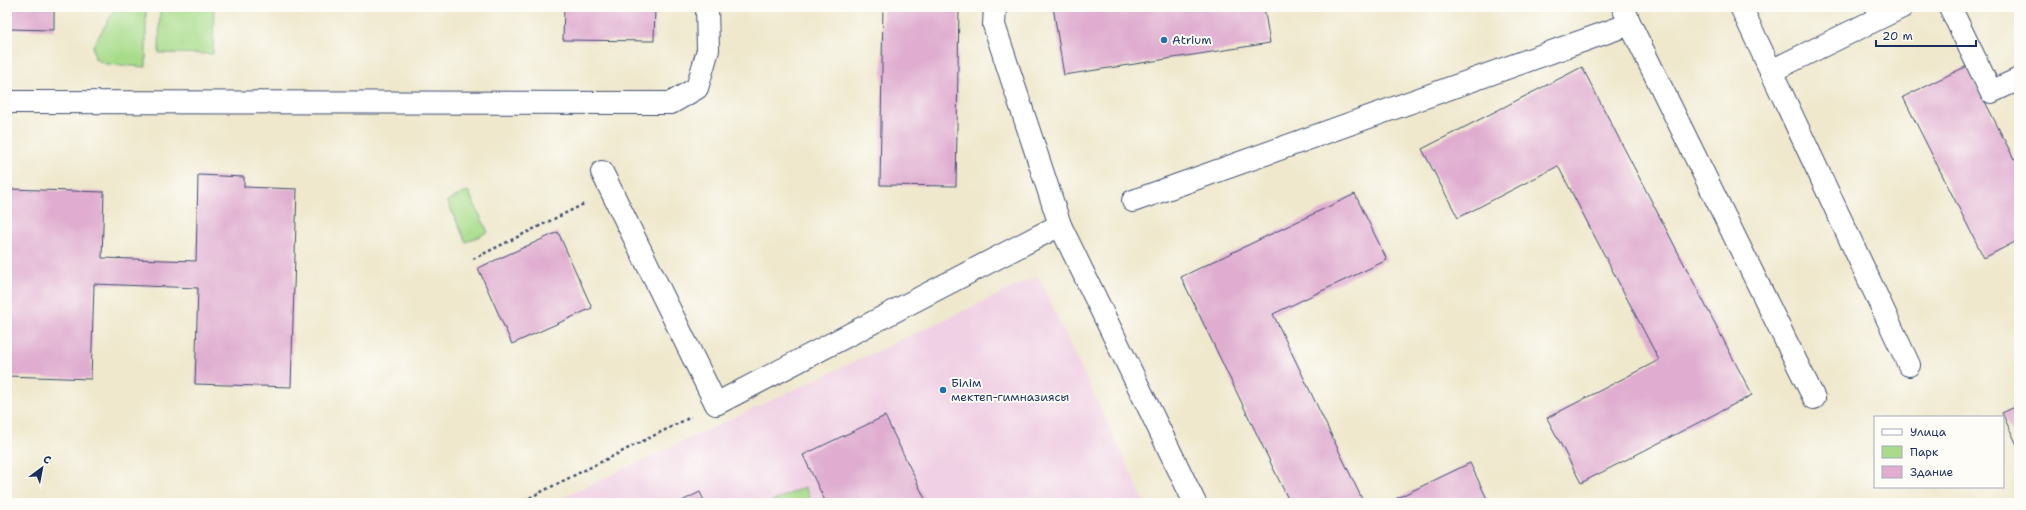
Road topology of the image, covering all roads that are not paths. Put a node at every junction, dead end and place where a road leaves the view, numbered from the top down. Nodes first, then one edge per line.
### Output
1 (707, 7) edge
2 (995, 7) edge
3 (1741, 7) edge
4 (1902, 7) edge
5 (1950, 7) edge
6 (1626, 16) edge
7 (1771, 71) junction
8 (2019, 79) edge
9 (13, 102) dead end
10 (607, 181) road end
11 (1133, 201) dead end
12 (1060, 224) junction
13 (1909, 365) dead end
14 (1814, 398) dead end
15 (1195, 503) edge

1 - 9 lane
2 - 12 lane
3 - 7 lane
4 - 7 lane
5 - 8 lane
6 - 11 lane
6 - 14 lane
7 - 13 lane
10 - 12 lane
12 - 15 lane

